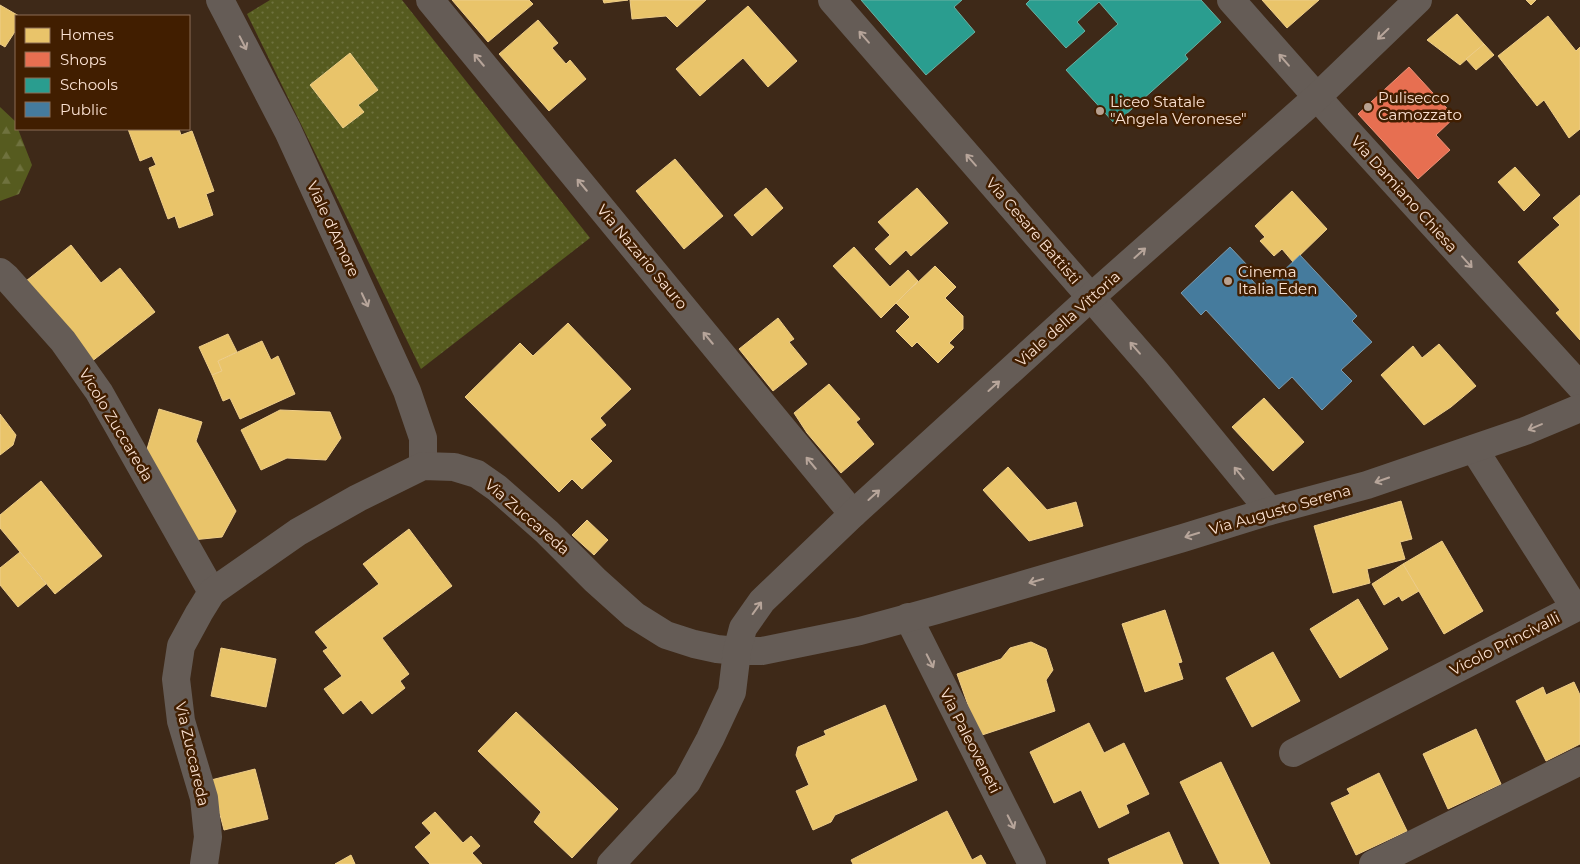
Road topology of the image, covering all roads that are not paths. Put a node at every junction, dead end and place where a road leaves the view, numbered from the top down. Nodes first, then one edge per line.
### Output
1 (430, 0) edge
2 (832, 0) edge
3 (1231, 0) edge
4 (227, 3) edge
5 (1404, 4) edge
6 (1317, 96) junction
7 (0, 272) edge
8 (1090, 298) junction
9 (1580, 386) edge
10 (1580, 408) edge
11 (1474, 449) junction
12 (423, 466) junction
13 (1270, 511) junction
14 (854, 514) junction
15 (212, 592) junction
16 (976, 598) joint
17 (908, 618) junction
18 (737, 651) junction
19 (1293, 753) dead end
20 (1580, 761) edge
21 (204, 864) edge
22 (611, 864) edge
23 (1032, 864) edge
24 (1373, 864) edge

14 -> 1 street, Via Nazario Sauro
8 -> 2 street, Via Cesare Battisti
6 -> 3 street, Via Damiano Chiesa
4 -> 12 street, Viale d'Amore
5 -> 6 street, Viale della Vittoria
8 -> 6 street, Viale della Vittoria
6 -> 9 street, Via Damiano Chiesa
7 - 15 street, Vicolo Zuccareda
13 -> 8 street, Via Cesare Battisti
14 -> 8 street, Viale della Vittoria
10 -> 11 street, Via Augusto Serena
11 -> 13 street, Via Augusto Serena
11 - 19 street, Vicolo Princivalli
12 - 15 street, Via Zuccareda
12 - 18 street, Via Zuccareda
13 -> 16 street, Via Augusto Serena
18 -> 14 street, Viale della Vittoria
15 - 21 street, Via Zuccareda
16 - 17 street, Via Zuccareda
17 - 18 street, Via Zuccareda
17 -> 23 street, Via Paleoveneti
18 - 22 street, Viale della Vittoria
20 - 24 street

